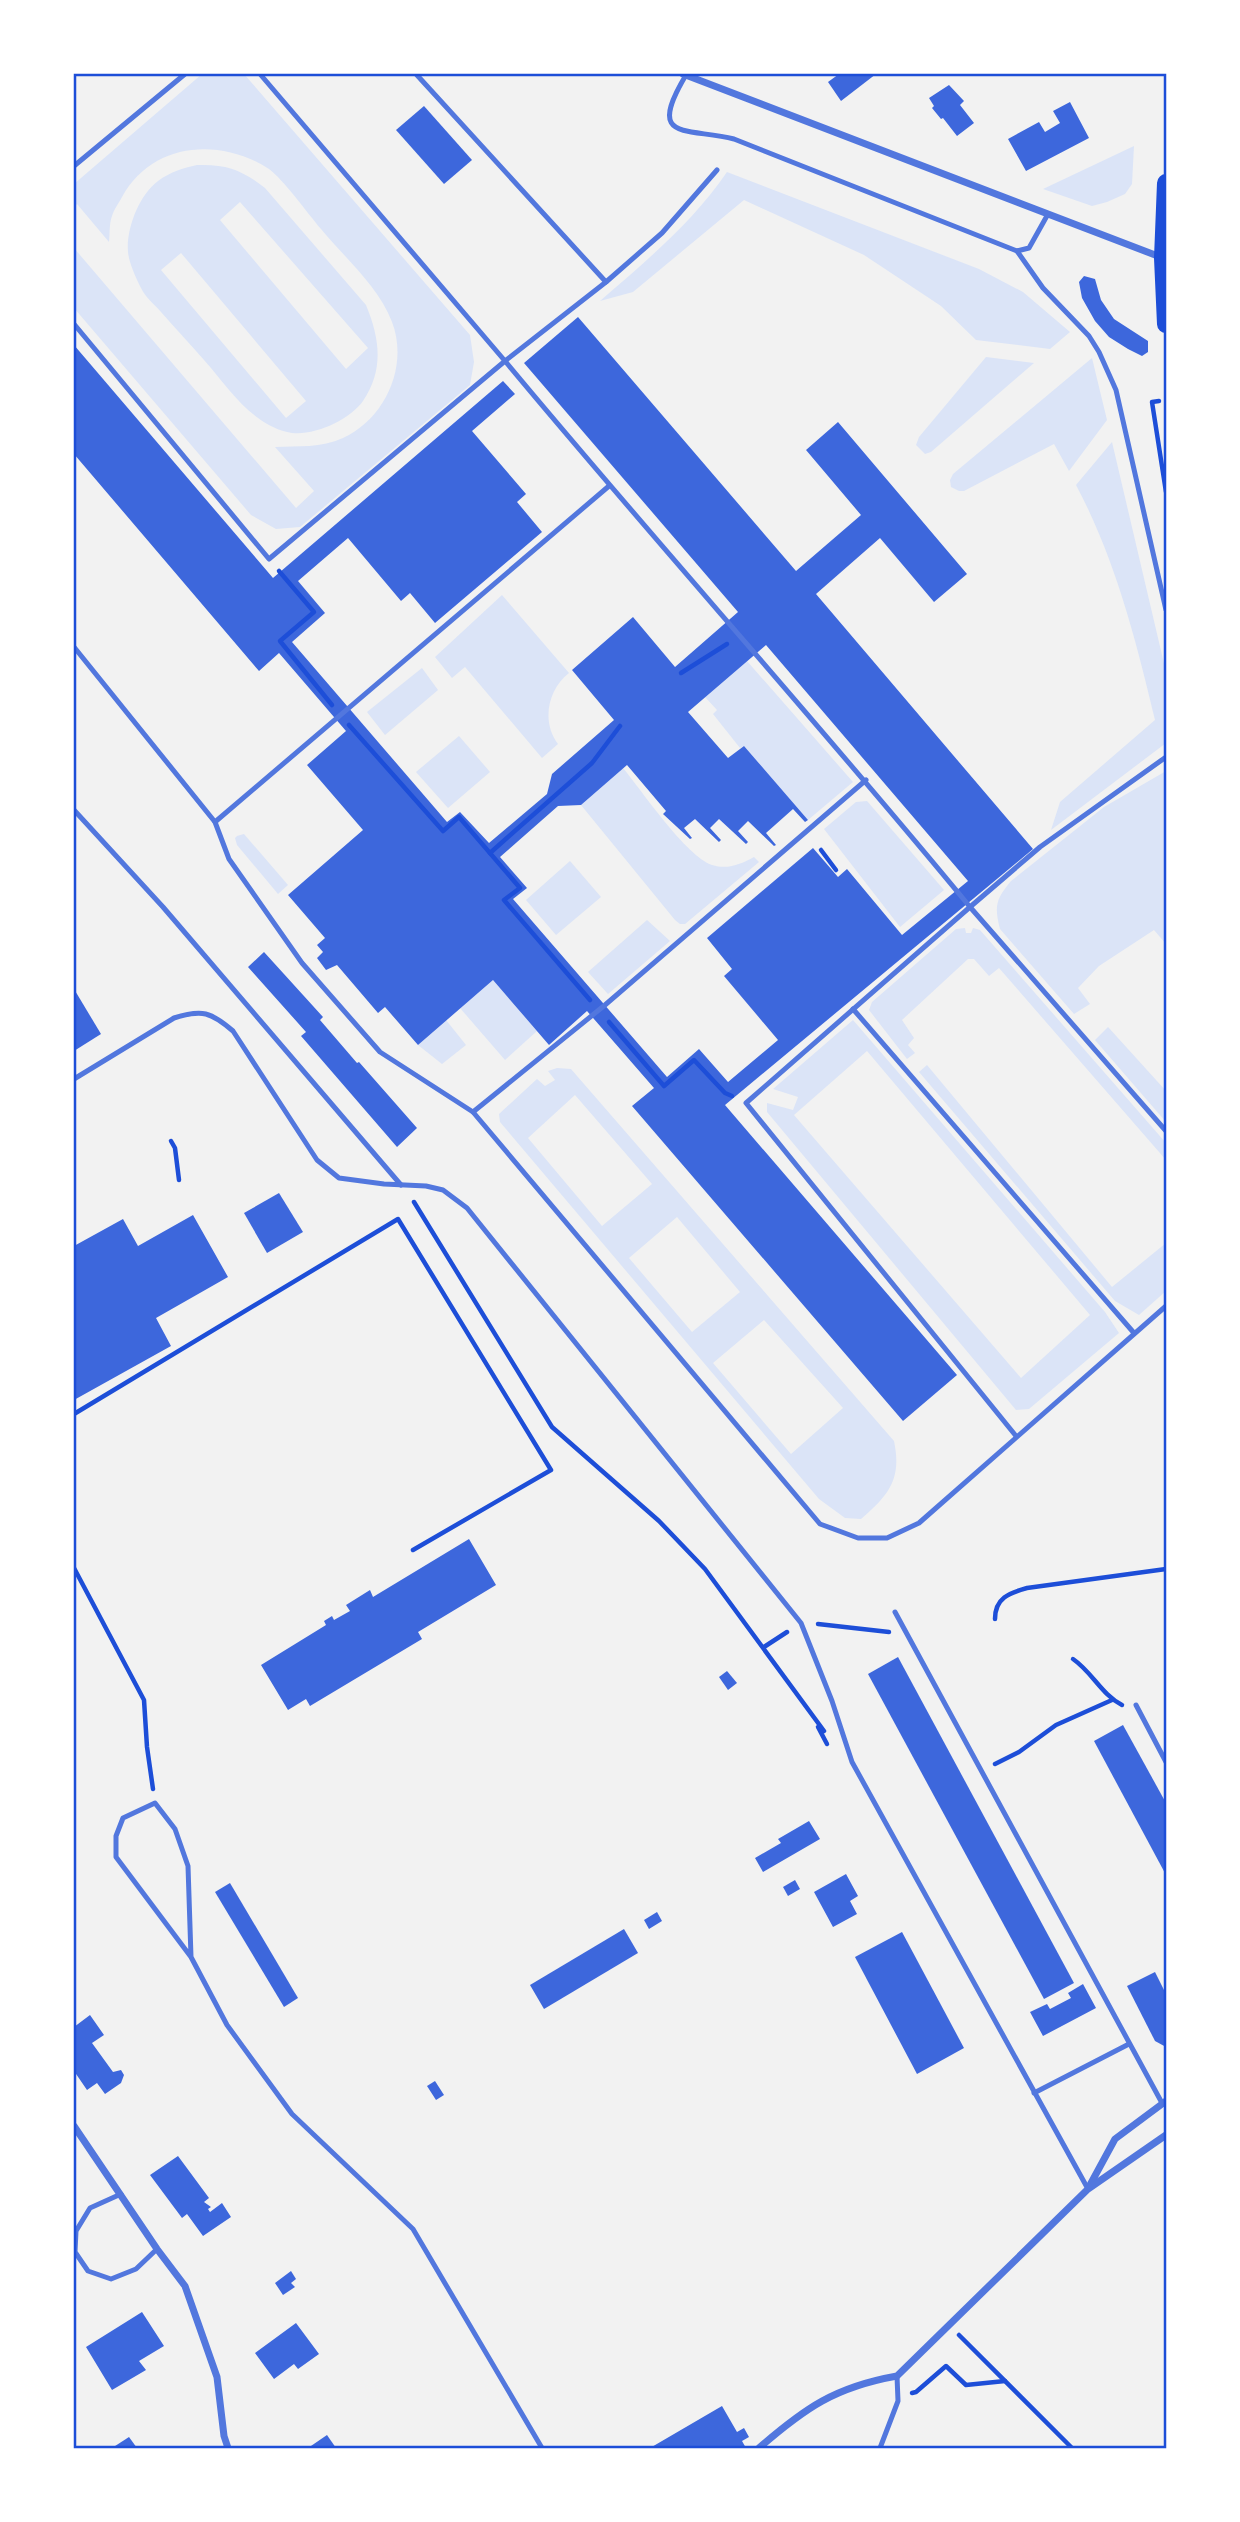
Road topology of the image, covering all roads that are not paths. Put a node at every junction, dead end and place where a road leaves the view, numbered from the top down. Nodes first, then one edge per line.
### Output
1 (185, 74) edge
2 (260, 74) edge
3 (416, 74) edge
4 (684, 74) edge
5 (74, 166) edge
6 (717, 170) dead end
7 (1167, 183) edge
8 (1048, 214) junction
9 (1017, 251) junction
10 (1165, 259) edge
11 (606, 282) junction
12 (74, 324) edge
13 (1167, 324) edge
14 (505, 361) junction
15 (609, 486) junction
16 (1167, 610) edge
17 (74, 647) edge
18 (1167, 757) edge
19 (866, 780) junction
20 (74, 810) edge
21 (215, 822) junction
22 (970, 907) junction
23 (853, 1009) junction
24 (74, 1079) edge
25 (474, 1112) junction
26 (1167, 1131) edge
27 (401, 1185) junction
28 (1167, 1307) edge
29 (1134, 1333) junction
30 (1016, 1436) junction
31 (895, 1612) dead end
32 (1136, 1705) road end
33 (1167, 1762) edge
34 (191, 1957) junction
35 (1129, 2043) junction
36 (1034, 2093) junction
37 (1165, 2105) edge
38 (74, 2126) edge
39 (1167, 2135) edge
40 (1088, 2189) junction
41 (121, 2194) junction
42 (157, 2249) junction
43 (897, 2376) junction
44 (228, 2448) edge
45 (542, 2448) edge
46 (759, 2448) edge
47 (880, 2448) edge

1 - 5 lane
2 - 14 lane
3 - 11 lane
4 - 8 street
4 - 9 lane
6 - 11 lane
7 - 10 main road
8 - 9 lane
8 - 10 street
9 - 16 lane
10 - 13 main road
11 - 14 lane
12 - 14 lane
14 - 15 lane
15 - 19 lane
15 - 21 lane
17 - 21 lane
18 - 22 lane
19 - 22 lane
19 - 25 lane
20 - 27 lane
21 - 25 lane
22 - 23 lane
22 - 26 lane
23 - 29 lane
23 - 30 lane
24 - 27 lane
25 - 30 lane
27 - 36 lane
28 - 29 lane
29 - 30 lane
31 - 35 lane
32 - 33 lane
34 - 34 lane
34 - 45 lane
35 - 36 lane
35 - 37 lane
36 - 40 lane
37 - 40 street
38 - 41 street
39 - 40 street
40 - 43 street
41 - 42 street
41 - 42 lane
42 - 44 street
43 - 46 street
43 - 47 lane

